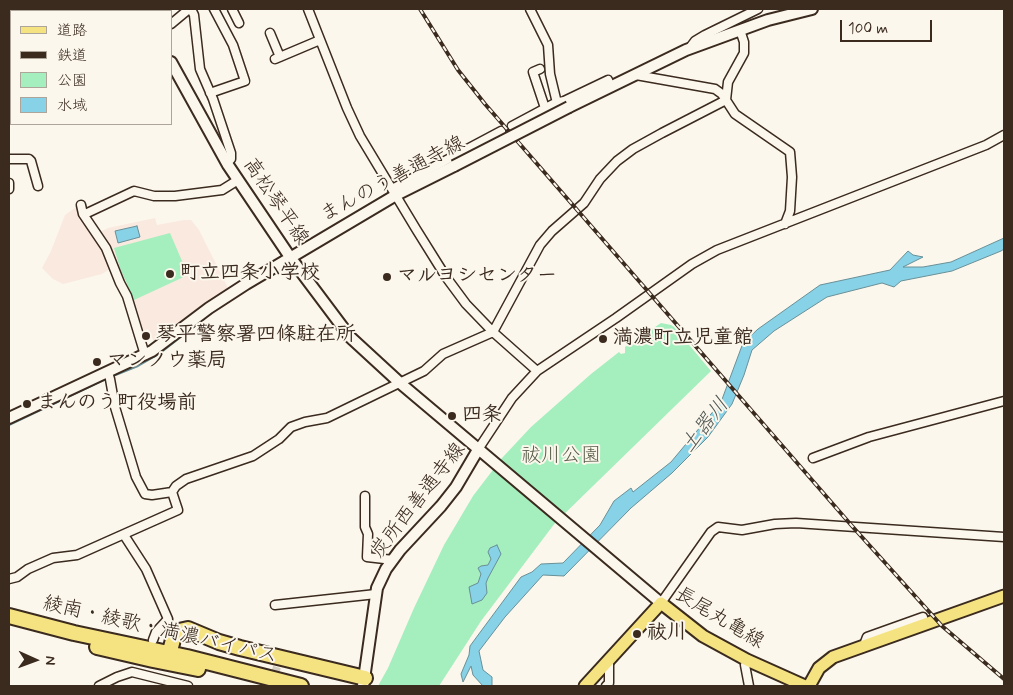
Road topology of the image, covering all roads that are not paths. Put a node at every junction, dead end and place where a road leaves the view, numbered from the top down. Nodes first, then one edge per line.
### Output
1 (193, 9) edge
2 (214, 9) edge
3 (232, 9) edge
4 (530, 9) edge
5 (758, 9) edge
6 (763, 9) edge
7 (812, 9) edge
8 (312, 10) edge
9 (768, 20) junction
10 (172, 23) edge
11 (239, 23) dead end
12 (740, 30) junction
13 (270, 33) dead end
14 (320, 40) junction
15 (689, 49) junction
16 (172, 64) edge
17 (540, 69) dead end
18 (634, 75) junction
19 (611, 87) junction
20 (210, 93) junction
21 (726, 100) junction
22 (557, 103) junction
23 (545, 108) junction
24 (512, 126) dead end
25 (502, 131) dead end
26 (1004, 135) edge
27 (9, 160) edge
28 (227, 163) junction
29 (238, 180) junction
30 (9, 184) edge
31 (38, 186) dead end
32 (9, 189) edge
33 (394, 192) junction
34 (81, 205) dead end
35 (85, 214) dead end
36 (785, 224) junction
37 (290, 257) junction
38 (493, 332) junction
39 (144, 354) junction
40 (536, 371) junction
41 (109, 375) junction
42 (400, 383) junction
43 (1004, 401) edge
44 (9, 418) edge
45 (479, 448) junction
46 (813, 458) dead end
47 (172, 492) junction
48 (365, 496) dead end
49 (124, 534) junction
50 (1004, 537) edge
51 (393, 560) junction
52 (9, 580) edge
53 (376, 594) junction
54 (1004, 596) edge
55 (657, 600) junction
56 (275, 605) dead end
57 (9, 616) edge
58 (923, 618) dead end
59 (9, 625) edge
60 (153, 640) dead end
61 (864, 645) junction
62 (168, 658) junction
63 (609, 660) junction
64 (747, 660) junction
65 (147, 667) dead end
66 (146, 676) junction
67 (364, 682) edge
68 (99, 686) edge
69 (188, 686) edge
70 (266, 686) edge
71 (301, 686) edge
72 (585, 686) edge
73 (606, 686) edge
74 (749, 686) edge
75 (805, 686) edge
76 (809, 686) edge

1 - 10 street
1 - 20 street
2 - 20 street
3 - 11 street
4 - 22 street
5 - 15 street
6 - 9 street
7 - 9 main road, まんのう善通寺線
8 - 14 street
9 - 12 main road, まんのう善通寺線
12 - 15 main road, まんのう善通寺線
12 - 21 street
13 - 14 street
14 - 33 street
15 - 18 main road, まんのう善通寺線
16 - 28 main road, 高松琴平線
17 - 23 street
18 - 19 main road, まんのう善通寺線
18 - 21 street
19 - 22 street
19 - 33 main road, まんのう善通寺線, bridge
20 - 28 street
21 - 36 street
21 - 38 street
22 - 23 street
23 - 24 street
25 - 33 street
26 - 36 street
27 - 31 street
28 - 29 main road, 高松琴平線
29 - 35 street
29 - 37 main road, 高松琴平線
30 - 32 street
33 - 37 main road, まんのう善通寺線
33 - 38 street
34 - 39 street
36 - 40 street
37 - 39 main road, まんのう善通寺線
37 - 42 main road, 高松琴平線
38 - 40 street
38 - 42 street
39 - 41 main road, まんのう善通寺線
40 - 45 street
41 - 44 main road, まんのう善通寺線
41 - 47 street
42 - 45 main road, 高松琴平線
42 - 47 street
43 - 46 street
45 - 51 main road, 炭所西善通寺線
45 - 55 main road, 炭所西善通寺線
47 - 49 street
48 - 51 street
49 - 52 street
49 - 60 street
50 - 55 street
51 - 53 main road, 炭所西善通寺線
53 - 56 street
53 - 67 main road, 炭所西善通寺線
54 - 61 main road
55 - 63 main road, 長尾丸亀線
55 - 64 main road, 長尾丸亀線
57 - 62 highway, 綾南・綾歌・満濃バイパス
58 - 61 street
59 - 62 highway, 綾南・綾歌・満濃バイパス
61 - 76 main road
62 - 67 highway
62 - 70 highway, 綾南・綾歌・満濃バイパス
62 - 71 highway, 綾南・綾歌・満濃バイパス
63 - 72 main road, 長尾丸亀線
63 - 73 street
64 - 74 street
64 - 75 main road, 長尾丸亀線
65 - 66 street
66 - 68 street
66 - 69 street

